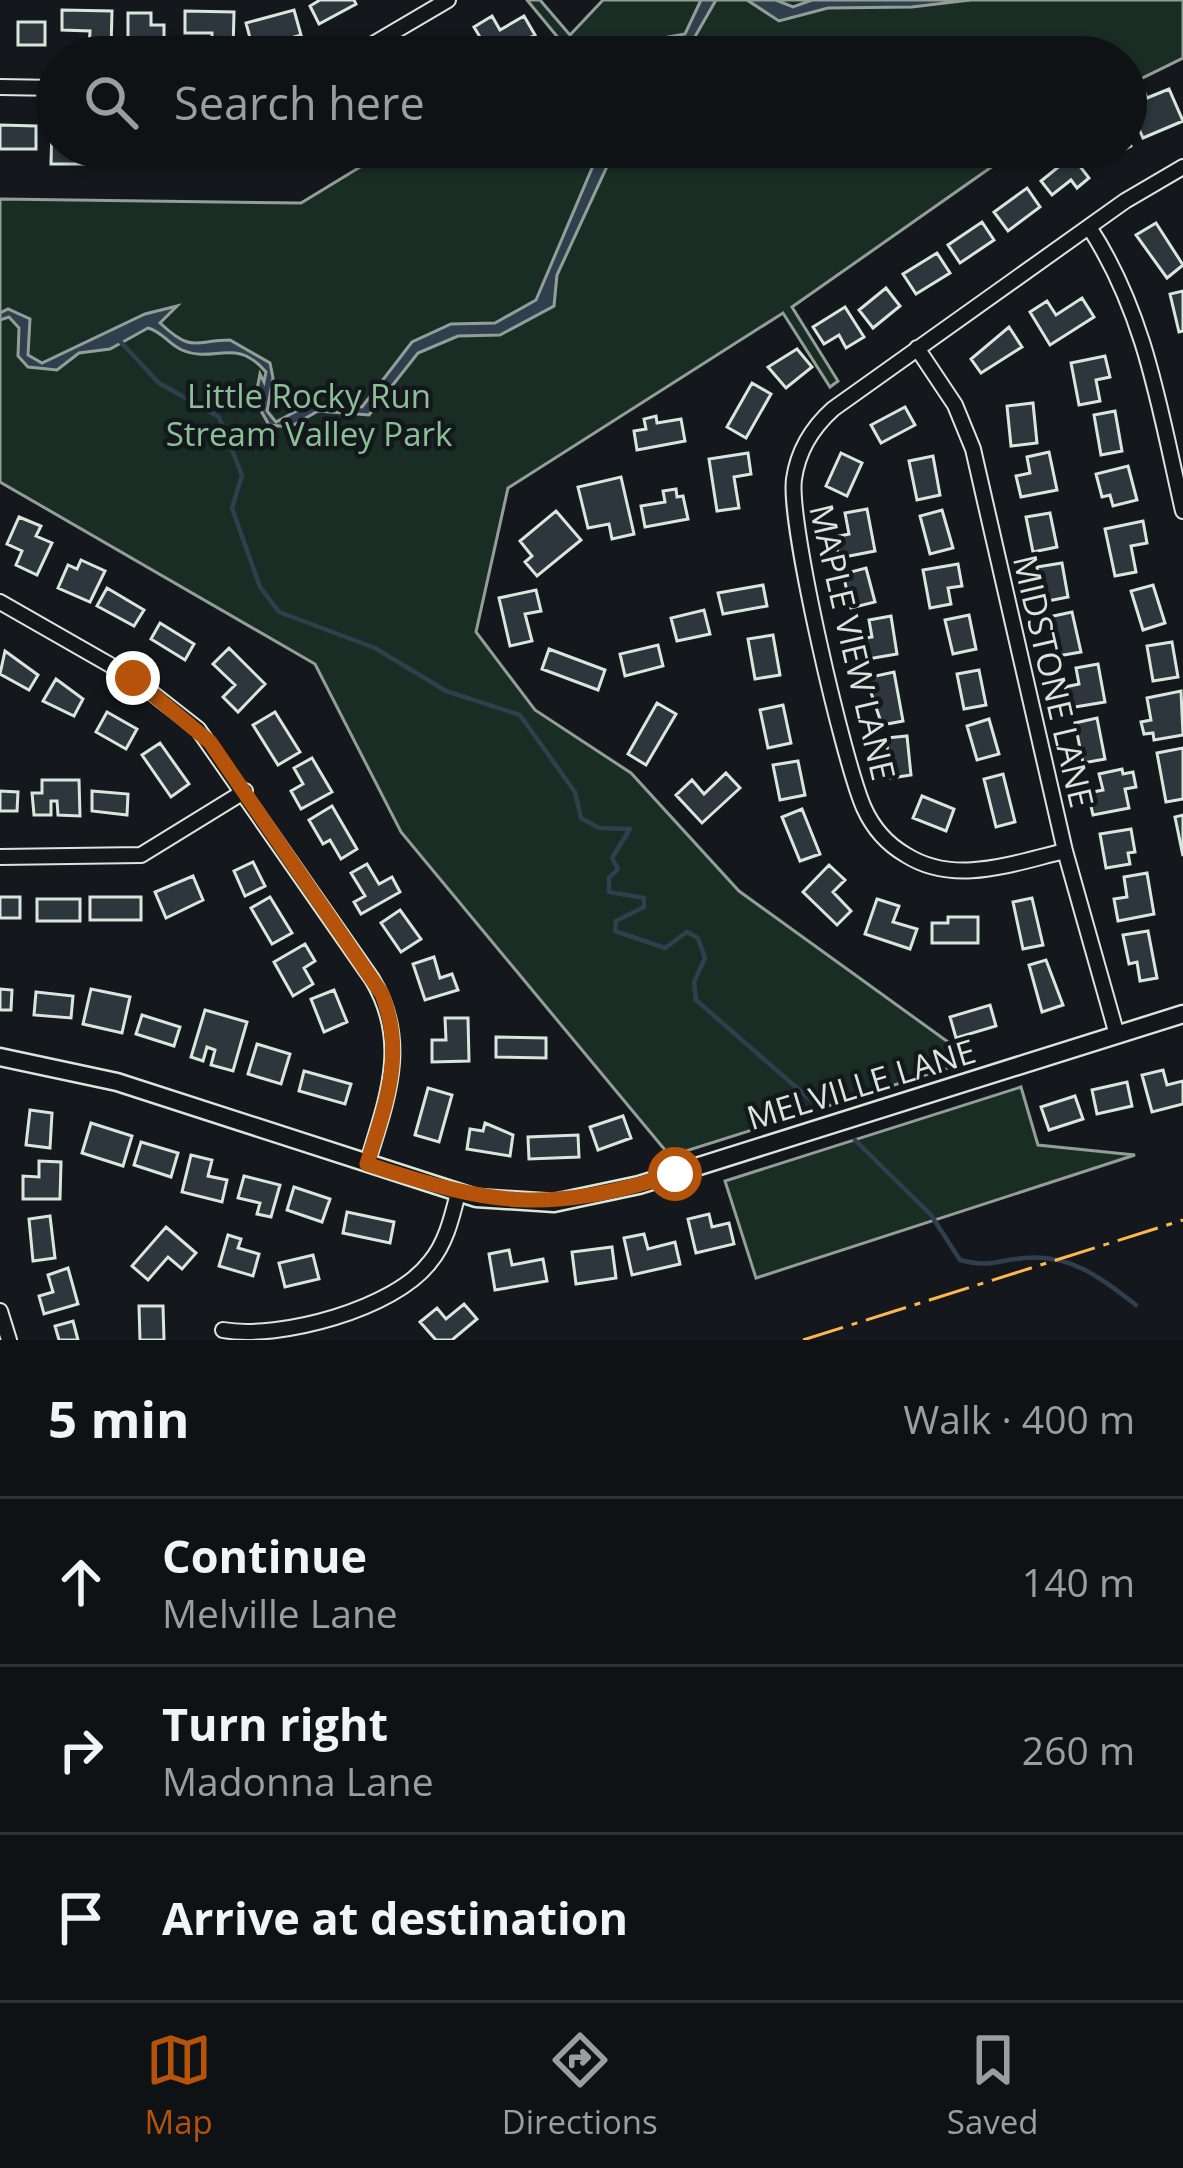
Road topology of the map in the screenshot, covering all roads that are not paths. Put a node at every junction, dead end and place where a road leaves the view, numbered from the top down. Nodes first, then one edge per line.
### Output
1 (448, 0) edge
2 (387, 36) edge
3 (0, 87) edge
4 (36, 88) edge
5 (1183, 167) edge
6 (1089, 227) junction
7 (917, 348) junction
8 (1183, 511) edge
9 (0, 602) edge
10 (245, 791) junction
11 (1064, 851) junction
12 (0, 857) edge
13 (1183, 1014) edge
14 (1118, 1034) junction
15 (0, 1058) edge
16 (367, 1164) junction
17 (458, 1193) junction
18 (0, 1311) edge
19 (224, 1330) dead end
20 (9, 1340) edge

1 - 2 street
3 - 4 street
5 - 6 street, MAPLE VIEW LANE
6 - 7 street, MAPLE VIEW LANE
6 - 8 street
7 - 11 street, MIDSTONE LANE
7 - 11 street, MAPLE VIEW LANE
9 - 10 street
10 - 12 street
10 - 16 street
11 - 14 street, MIDSTONE LANE
13 - 14 street, MELVILLE LANE
14 - 17 street, MELVILLE LANE
15 - 16 street, MELVILLE LANE
16 - 17 street, MELVILLE LANE
17 - 19 street
18 - 20 street

